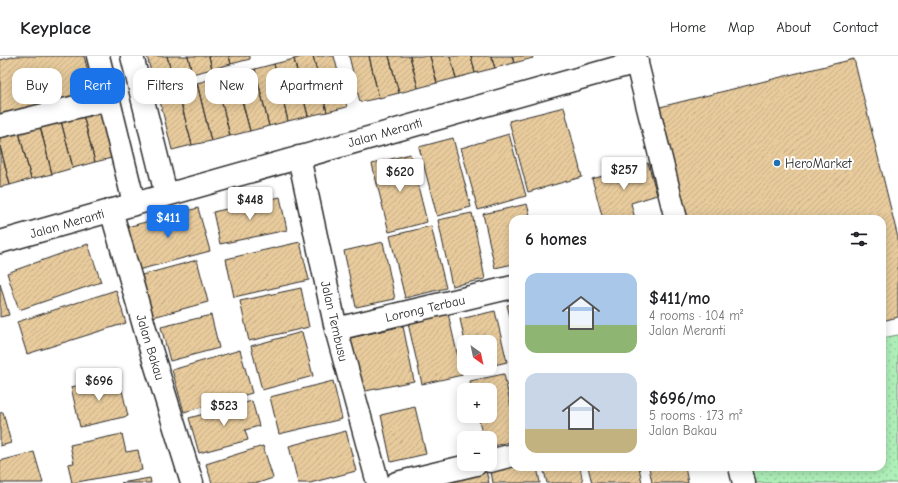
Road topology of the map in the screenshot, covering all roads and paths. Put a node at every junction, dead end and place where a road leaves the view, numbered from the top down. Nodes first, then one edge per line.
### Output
1 (98, 56) edge
2 (132, 56) edge
3 (636, 59) edge
4 (101, 68) edge
5 (88, 104) edge
6 (109, 104) edge
7 (0, 126) edge
8 (299, 157) junction
9 (166, 194) junction
10 (134, 203) junction
11 (111, 210) junction
12 (675, 215) edge
13 (0, 242) edge
14 (509, 288) edge
15 (336, 329) junction
16 (509, 456) edge
17 (497, 459) edge
18 (457, 469) edge
19 (741, 471) edge
20 (192, 483) edge
21 (378, 483) edge
22 (397, 483) edge
23 (744, 483) edge

1 - 4 street
2 - 9 street
3 - 8 street, Jalan Meranti
3 - 12 street, Jalan Meranti
5 - 7 street
6 - 10 street
8 - 9 street, Jalan Meranti
8 - 15 street, Jalan Tembusu
9 - 10 street, Jalan Meranti
10 - 11 street, Jalan Meranti
11 - 13 street, Jalan Meranti
11 - 20 street, Jalan Bakau
14 - 15 street, Lorong Terbau
15 - 21 street, Jalan Tembusu
16 - 17 street
18 - 22 street
19 - 23 street

